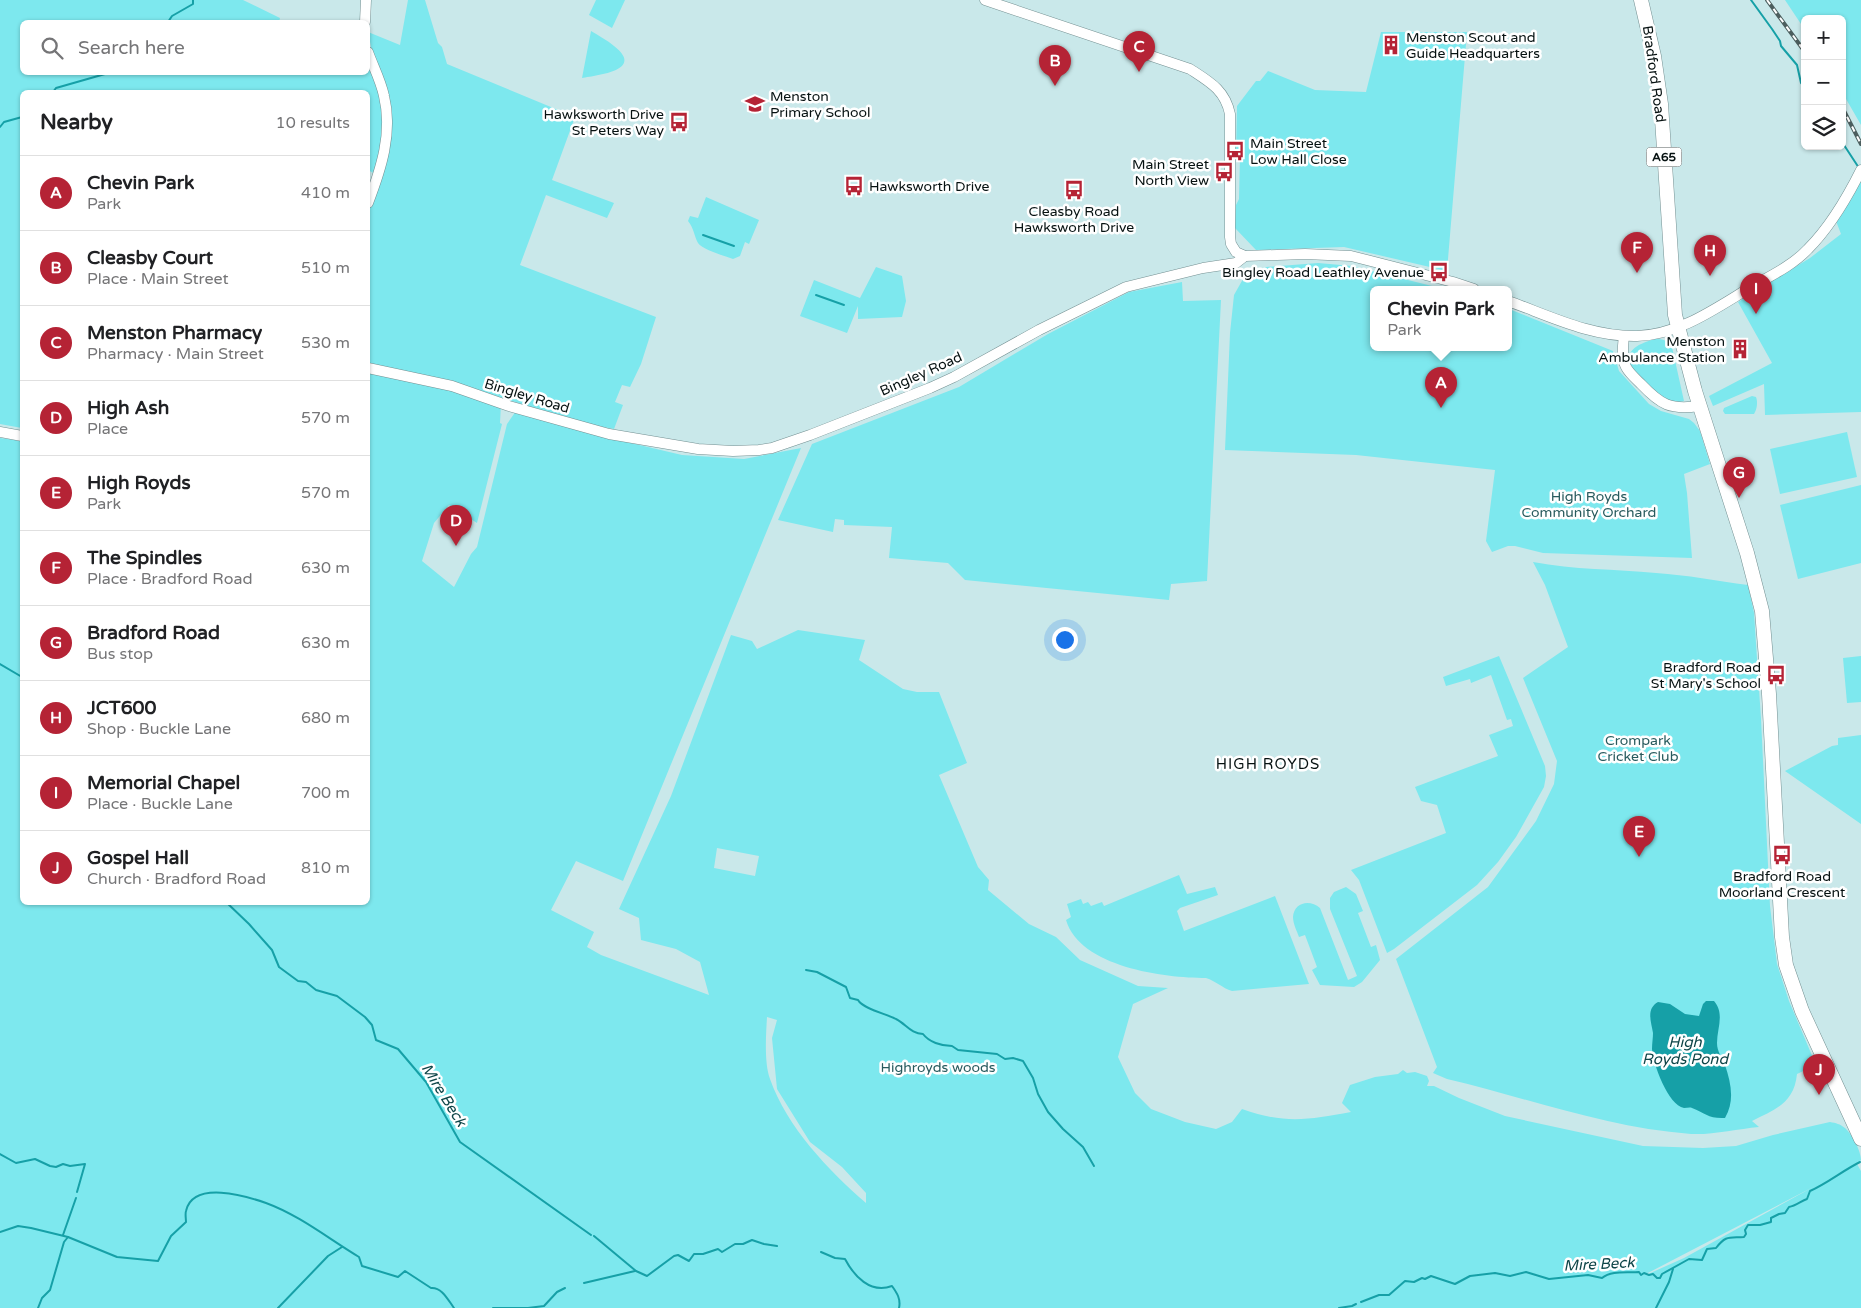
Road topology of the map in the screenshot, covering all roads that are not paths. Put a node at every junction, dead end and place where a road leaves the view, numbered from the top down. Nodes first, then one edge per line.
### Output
1 (366, 0) edge
2 (986, 0) edge
3 (1641, 0) edge
4 (365, 20) edge
5 (370, 58) edge
6 (1859, 174) edge
7 (370, 197) edge
8 (1245, 256) junction
9 (1464, 286) edge
10 (1512, 302) edge
11 (1677, 327) junction
12 (1624, 336) junction
13 (370, 368) edge
14 (1699, 406) junction
15 (0, 432) edge
16 (20, 436) edge
17 (1861, 1139) edge

1 - 4 street
2 - 8 street
3 - 11 main road, Bradford Road / A65
5 - 7 street
6 - 11 street
8 - 9 street, Bingley Road
8 - 13 street, Bingley Road
10 - 12 street
11 - 12 street
11 - 14 main road, Bradford Road / A65
12 - 14 street
14 - 17 main road, Bradford Road / A65
15 - 16 street

